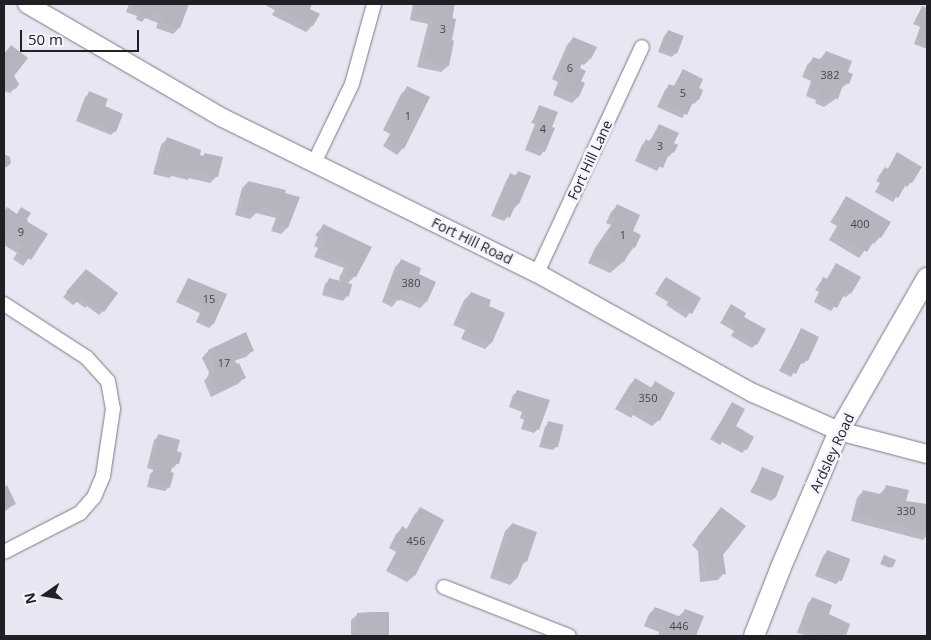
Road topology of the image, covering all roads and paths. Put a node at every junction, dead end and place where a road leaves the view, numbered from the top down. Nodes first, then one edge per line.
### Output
1 (27, 4) edge
2 (374, 4) edge
3 (642, 47) dead end
4 (314, 163) junction
5 (537, 273) junction
6 (927, 278) edge
7 (4, 304) edge
8 (839, 431) junction
9 (927, 454) edge
10 (4, 552) edge
11 (444, 587) dead end
12 (569, 636) edge
13 (754, 636) edge

1 - 4 street, Fort Hill Road
2 - 4 street
3 - 5 street, Fort Hill Lane
4 - 5 street, Fort Hill Road
5 - 8 street, Fort Hill Road
6 - 8 main road, Ardsley Road
7 - 10 street
8 - 9 street, Fort Hill Road
8 - 13 main road, Ardsley Road
11 - 12 street

